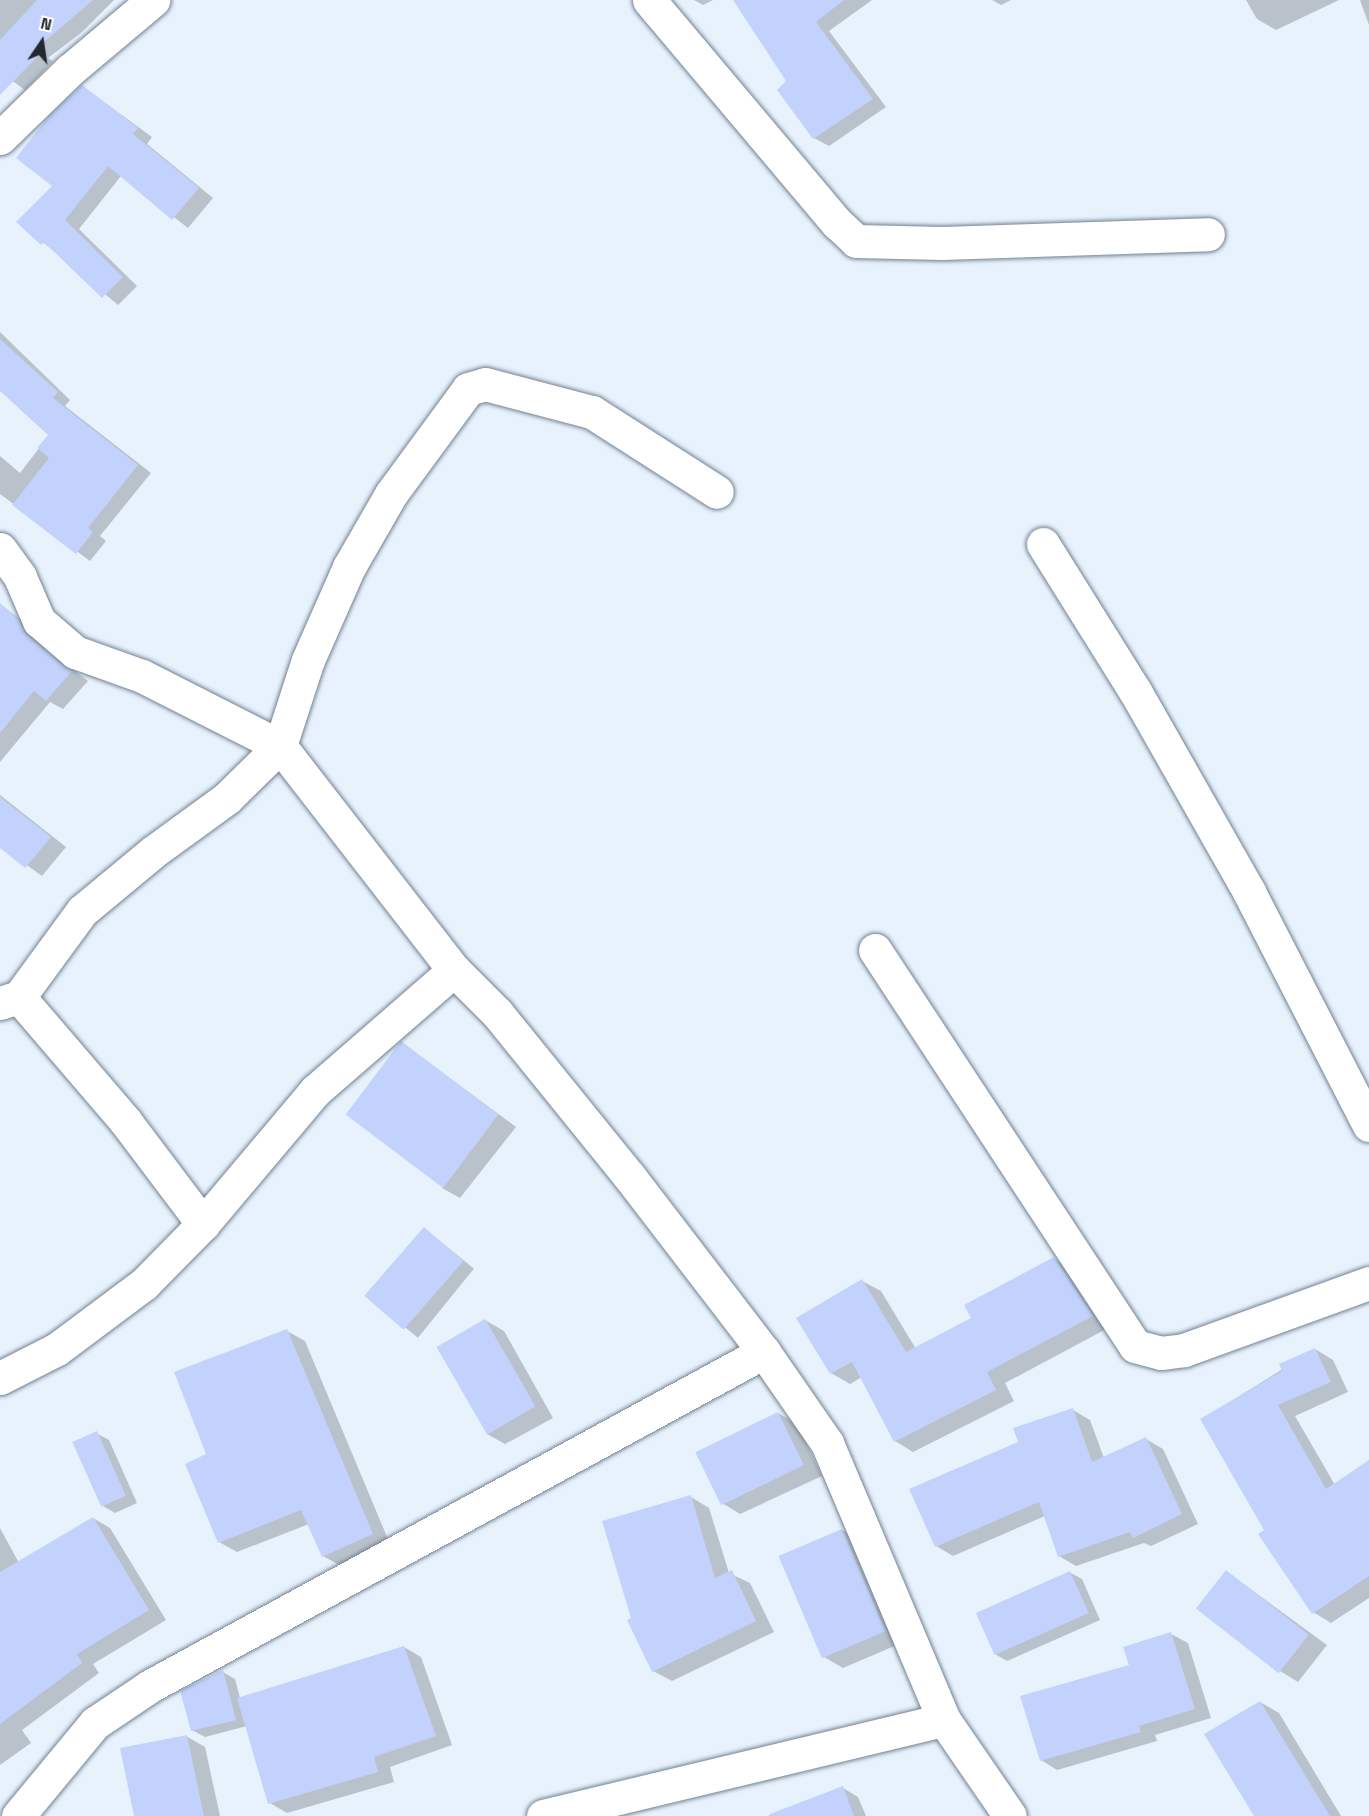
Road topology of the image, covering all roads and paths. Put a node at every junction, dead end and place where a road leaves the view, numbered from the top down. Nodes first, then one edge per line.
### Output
1 (153, 0) edge
2 (649, 0) edge
3 (0, 138) edge
4 (1208, 234) dead end
5 (717, 492) dead end
6 (1042, 544) dead end
7 (0, 549) edge
8 (279, 746) junction
9 (875, 950) dead end
10 (454, 970) junction
11 (10, 1000) edge
12 (1369, 1125) edge
13 (203, 1224) junction
14 (1369, 1283) edge
15 (764, 1352) junction
16 (0, 1378) edge
17 (944, 1720) junction
18 (18, 1816) edge
19 (543, 1816) edge
20 (1010, 1816) edge

1 - 3 street
2 - 4 street
5 - 8 street
6 - 12 street
7 - 8 street
8 - 10 street
8 - 11 street
9 - 14 street
10 - 13 street
10 - 15 street
11 - 13 street
13 - 16 street
15 - 17 street
15 - 18 street
17 - 19 street
17 - 20 street

